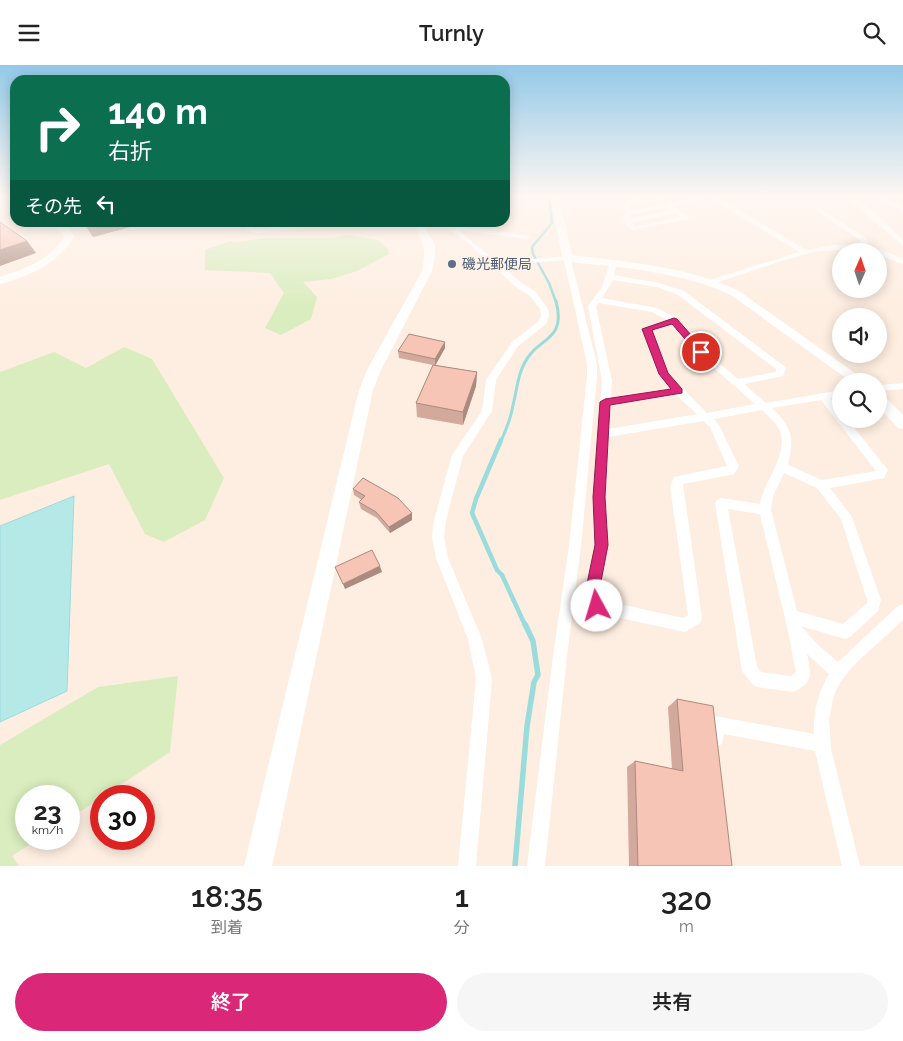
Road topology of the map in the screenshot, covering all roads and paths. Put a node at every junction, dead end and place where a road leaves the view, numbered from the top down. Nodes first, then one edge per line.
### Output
1 (67, 233) edge
2 (423, 233) edge
3 (459, 233) edge
4 (503, 233) edge
5 (561, 233) edge
6 (773, 233) edge
7 (855, 233) edge
8 (892, 233) edge
9 (527, 237) dead end
10 (864, 243) edge
11 (903, 244) edge
12 (832, 248) edge
13 (803, 251) junction
14 (888, 256) edge
15 (566, 258) junction
16 (903, 262) edge
17 (494, 264) junction
18 (613, 264) junction
19 (611, 277) junction
20 (0, 281) edge
21 (713, 282) junction
22 (597, 300) junction
23 (674, 321) junction
24 (848, 373) edge
25 (737, 382) junction
26 (903, 385) edge
27 (887, 387) edge
28 (678, 391) junction
29 (832, 394) edge
30 (823, 396) junction
31 (605, 402) junction
32 (764, 406) junction
33 (887, 407) edge
34 (832, 408) edge
35 (705, 416) junction
36 (903, 424) edge
37 (848, 428) edge
38 (604, 434) junction
39 (782, 467) junction
40 (821, 485) junction
41 (765, 510) junction
42 (903, 611) edge
43 (793, 623) junction
44 (839, 673) junction
45 (822, 744) junction
46 (718, 753) edge
47 (258, 866) edge
48 (467, 866) edge
49 (536, 866) edge
50 (851, 866) edge

1 - 20 street
2 - 47 street
3 - 17 street
4 - 9 street
5 - 15 street
6 - 13 street
7 - 10 street
8 - 11 street
12 - 13 street
13 - 21 street
14 - 16 street
15 - 17 street
15 - 18 street
15 - 49 street
17 - 48 street
18 - 19 street
18 - 21 street
19 - 22 street
19 - 25 street
21 - 24 street
22 - 23 street
22 - 31 street
23 - 25 street
23 - 28 street
25 - 32 street
26 - 27 street
28 - 31 street
28 - 35 street
29 - 30 street
30 - 32 street
30 - 34 street
31 - 38 street
32 - 35 street
32 - 39 street
33 - 36 street
35 - 38 street
35 - 38 street
37 - 40 street
39 - 40 street
39 - 41 street
40 - 43 street
41 - 43 street
41 - 43 street
42 - 44 street
43 - 44 street
44 - 45 street
45 - 46 street
45 - 50 street

